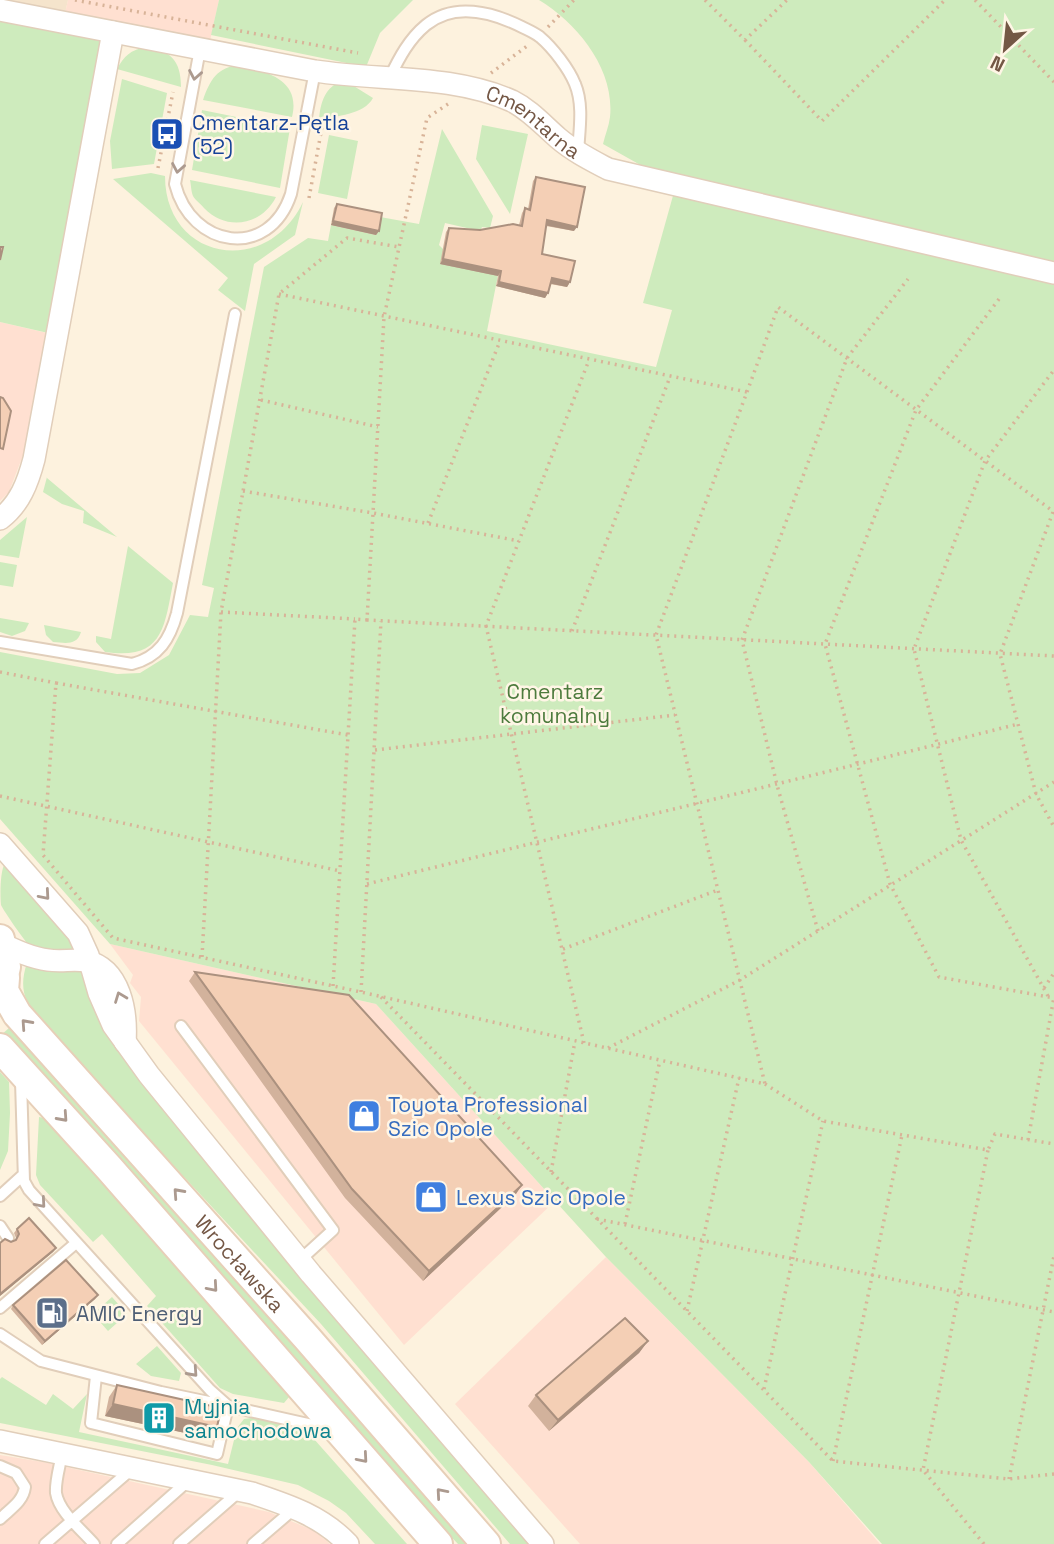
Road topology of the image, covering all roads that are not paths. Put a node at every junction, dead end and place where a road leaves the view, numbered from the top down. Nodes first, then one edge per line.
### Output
1 (0, 10) edge
2 (113, 32) junction
3 (200, 49) junction
4 (316, 71) junction
5 (390, 77) junction
6 (578, 153) junction
7 (1054, 273) edge
8 (235, 314) dead end
9 (0, 519) edge
10 (0, 642) edge
11 (0, 844) edge
12 (1, 942) edge
13 (90, 962) junction
14 (2, 985) edge
15 (181, 1026) dead end
16 (9, 1058) edge
17 (22, 1176) junction
18 (0, 1196) edge
19 (0, 1226) edge
20 (8, 1238) edge
21 (76, 1243) junction
22 (300, 1260) junction
23 (0, 1308) edge
24 (0, 1335) edge
25 (96, 1376) junction
26 (228, 1406) junction
27 (340, 1432) junction
28 (0, 1441) edge
29 (62, 1453) junction
30 (0, 1466) edge
31 (133, 1468) junction
32 (190, 1480) junction
33 (241, 1490) junction
34 (295, 1508) junction
35 (0, 1519) edge
36 (73, 1520) junction
37 (340, 1542) edge
38 (45, 1544) edge
39 (94, 1544) edge
40 (117, 1544) edge
41 (179, 1544) edge
42 (253, 1544) edge
43 (438, 1544) edge
44 (486, 1544) edge
45 (543, 1544) edge

1 - 2 street, Cmentarna
2 - 3 street, Cmentarna
2 - 9 street
3 - 4 street, Cmentarna
3 -> 4 lane
4 - 5 street, Cmentarna
5 - 6 street, Cmentarna
5 - 6 lane
6 - 7 street, Cmentarna
8 - 10 lane
11 -> 13 street
12 - 13 street
12 - 14 main road, Wrocławska
13 - 22 street
44 -> 14 main road, Wrocławska
15 - 22 lane
16 - 17 lane
16 -> 27 main road, Wrocławska
17 - 18 lane
17 -> 21 lane
19 - 20 lane
21 - 23 lane
21 -> 26 lane
22 - 45 street
24 - 25 lane
25 - 26 lane
25 - 26 lane
26 - 27 lane
27 -> 43 main road, Wrocławska
28 - 29 street
29 - 31 street
29 - 36 lane
30 - 35 lane
31 - 32 street
31 - 36 lane
32 - 33 street
32 - 40 lane
33 - 34 street
33 - 41 lane
34 - 37 street
34 - 42 lane
36 - 38 lane
36 - 39 lane

